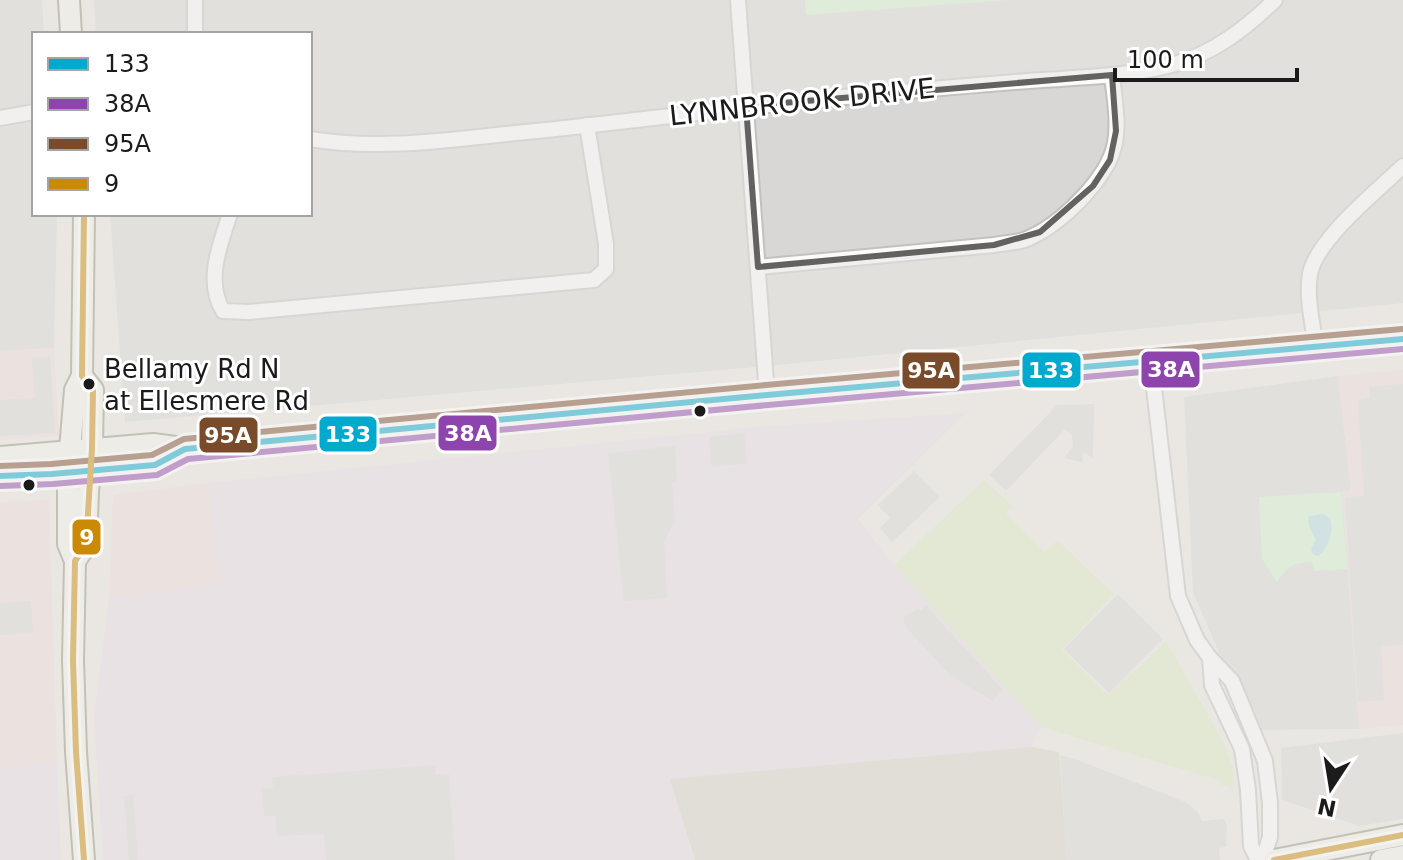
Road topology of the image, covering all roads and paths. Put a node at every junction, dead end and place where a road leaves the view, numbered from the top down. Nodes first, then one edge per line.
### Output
1 (69, 0) edge
2 (195, 0) edge
3 (738, 0) edge
4 (1275, 0) edge
5 (71, 32) edge
6 (195, 32) edge
7 (1112, 75) junction
8 (746, 106) junction
9 (32, 112) edge
10 (0, 118) edge
11 (587, 125) junction
12 (312, 139) edge
13 (1403, 166) edge
14 (84, 216) edge
15 (229, 216) edge
16 (758, 267) junction
17 (1403, 339) edge
18 (1316, 348) junction
19 (1151, 362) junction
20 (82, 376) junction
21 (767, 395) junction
22 (92, 448) junction
23 (185, 449) junction
24 (70, 450) junction
25 (0, 457) edge
26 (90, 471) junction
27 (68, 473) junction
28 (0, 476) edge
29 (75, 561) junction
30 (1210, 658) junction
31 (1403, 835) edge
32 (1344, 853) edge
33 (1403, 856) edge
34 (84, 860) edge
35 (1260, 860) edge
36 (1274, 860) edge
37 (1381, 860) edge

1 - 5 main road
2 - 6 street
3 - 8 street
4 - 7 street, LYNNBROOK DRIVE
7 - 8 street, LYNNBROOK DRIVE
7 - 16 street
8 - 11 street, LYNNBROOK DRIVE
8 - 16 street
9 - 10 street
11 - 12 street, LYNNBROOK DRIVE
11 - 15 street
13 - 18 street
14 - 20 main road
16 - 21 street
17 - 18 main road
18 - 19 main road
19 - 21 main road
19 - 30 street
20 - 22 main road
20 - 24 main road
21 - 23 main road
22 - 23 main road
22 - 24 main road
22 - 26 main road
23 - 26 main road
24 - 25 main road
24 - 27 main road
26 - 27 main road
26 - 29 main road
27 - 28 main road
27 - 29 main road
29 - 34 main road
30 - 35 street
30 - 35 street
31 - 32 main road
32 - 36 main road
33 - 37 main road

